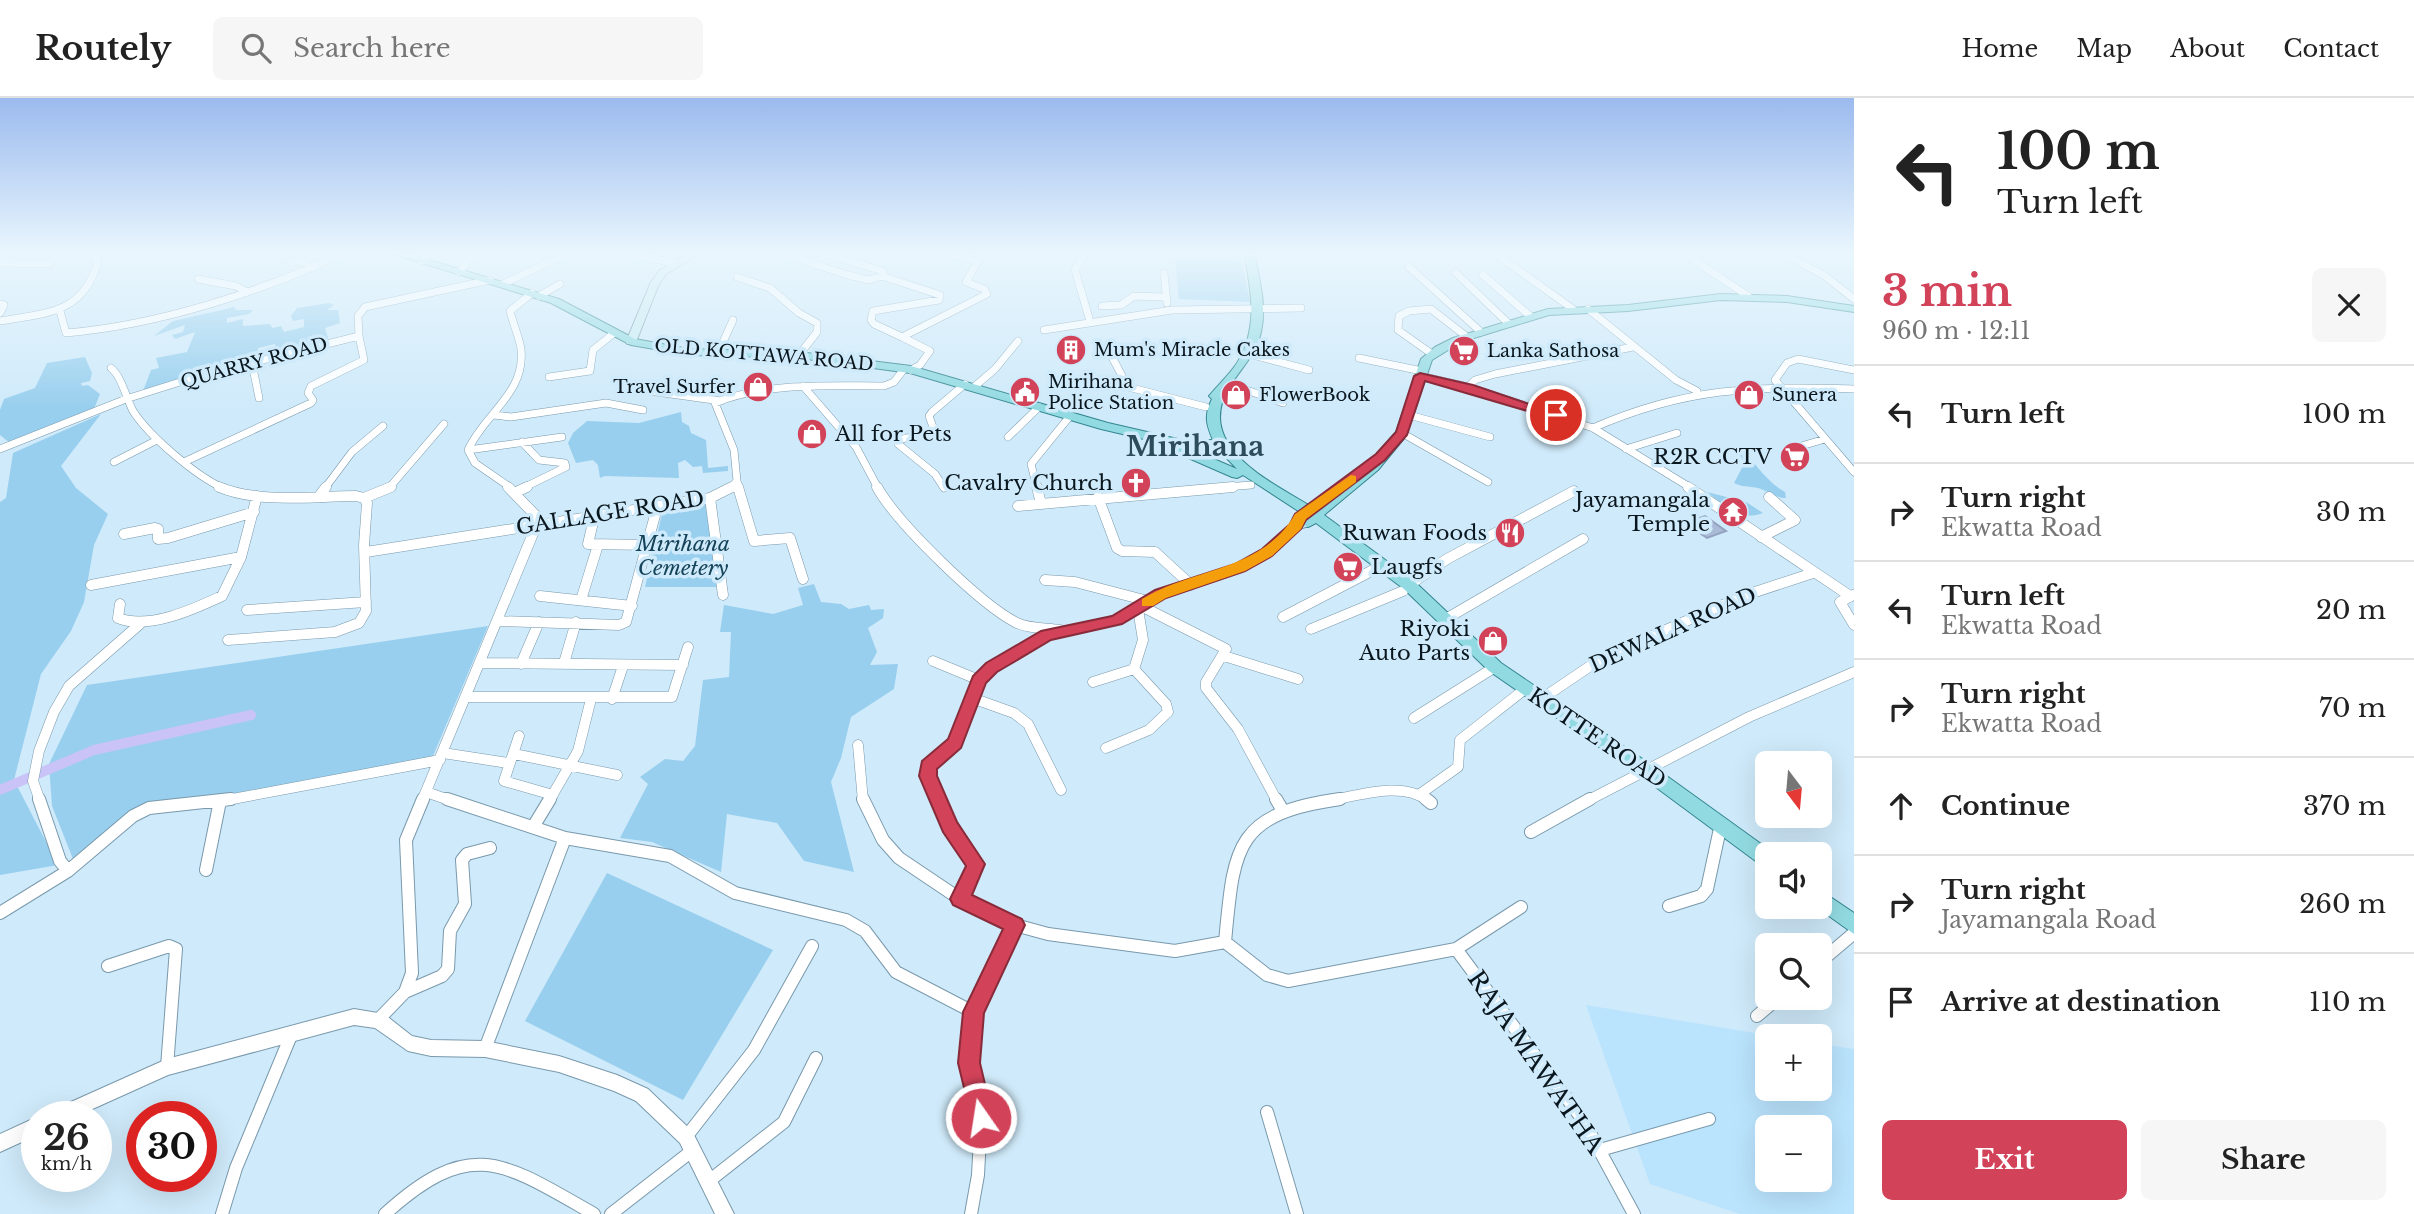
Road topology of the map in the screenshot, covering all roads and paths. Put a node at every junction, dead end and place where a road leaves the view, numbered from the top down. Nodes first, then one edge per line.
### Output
1 (68, 304) edge
2 (193, 304) edge
3 (378, 304) edge
4 (520, 304) edge
5 (558, 304) edge
6 (646, 304) edge
7 (789, 304) edge
8 (910, 304) edge
9 (967, 304) edge
10 (1085, 304) edge
11 (1122, 304) edge
12 (1169, 304) edge
13 (1451, 304) edge
14 (1488, 304) edge
15 (1516, 304) edge
16 (1566, 304) edge
17 (1649, 304) edge
18 (1814, 304) edge
19 (1102, 306) dead end
20 (1258, 306) junction
21 (1301, 308) dead end
22 (1573, 309) junction
23 (1588, 309) junction
24 (1854, 309) edge
25 (1180, 310) junction
26 (60, 311) junction
27 (1530, 316) junction
28 (1089, 318) junction
29 (733, 320) dead end
30 (0, 321) edge
31 (1508, 323) junction
32 (1044, 330) dead end
33 (1481, 331) junction
34 (614, 333) junction
35 (359, 336) junction
36 (902, 337) junction
37 (1467, 337) junction
38 (1018, 341) dead end
39 (631, 342) junction
40 (1633, 347) junction
41 (1122, 351) dead end
42 (718, 353) junction
43 (1249, 354) junction
44 (1432, 354) junction
45 (799, 355) junction
46 (1359, 358) dead end
47 (252, 363) junction
48 (111, 368) dead end
49 (908, 370) junction
50 (1309, 370) dead end
51 (1854, 370) edge
52 (1421, 374) junction
53 (549, 377) dead end
54 (969, 385) junction
55 (803, 386) junction
56 (1224, 387) junction
57 (1468, 387) junction
58 (1781, 387) junction
59 (1854, 389) edge
60 (642, 390) dead end
61 (1697, 391) junction
62 (258, 398) dead end
63 (126, 399) junction
64 (721, 401) junction
65 (1283, 403) dead end
66 (1039, 407) junction
67 (1206, 407) junction
68 (643, 410) dead end
69 (494, 415) junction
70 (1409, 415) junction
71 (1070, 416) junction
72 (444, 424) dead end
73 (383, 426) dead end
74 (1105, 426) junction
75 (1593, 428) junction
76 (1402, 433) junction
77 (1677, 433) dead end
78 (562, 437) dead end
79 (1008, 437) dead end
80 (1490, 437) dead end
81 (1825, 439) junction
82 (157, 440) junction
83 (522, 442) junction
84 (1174, 448) junction
85 (1217, 448) junction
86 (0, 449) edge
87 (1626, 449) junction
88 (1791, 449) dead end
89 (468, 450) junction
90 (1380, 457) junction
91 (184, 461) junction
92 (114, 462) dead end
93 (1854, 472) edge
94 (1237, 474) junction
95 (737, 481) junction
96 (1488, 482) dead end
97 (1251, 485) junction
98 (944, 488) dead end
99 (1574, 491) dead end
100 (516, 492) junction
101 (320, 495) junction
102 (257, 496) junction
103 (1098, 497) junction
104 (1769, 497) dead end
105 (364, 498) junction
106 (710, 498) junction
107 (1338, 498) junction
108 (1041, 504) junction
109 (1018, 506) dead end
110 (657, 508) junction
111 (254, 513) junction
112 (594, 518) junction
113 (1305, 519) junction
114 (540, 523) junction
115 (124, 534) dead end
116 (1343, 534) junction
117 (1761, 537) junction
118 (1583, 540) dead end
119 (598, 545) junction
120 (649, 545) junction
121 (366, 552) junction
122 (241, 557) junction
123 (1375, 569) junction
124 (1813, 573) junction
125 (803, 579) dead end
126 (1045, 580) dead end
127 (92, 585) dead end
128 (1191, 585) junction
129 (1406, 588) junction
130 (723, 595) dead end
131 (1852, 595) edge
132 (540, 596) dead end
133 (581, 600) junction
134 (366, 602) junction
135 (120, 604) dead end
136 (632, 606) junction
137 (1143, 606) junction
138 (247, 610) dead end
139 (1438, 615) junction
140 (1283, 617) dead end
141 (498, 621) junction
142 (539, 622) junction
143 (576, 622) junction
144 (141, 623) junction
145 (1854, 625) edge
146 (1311, 629) dead end
147 (1061, 630) junction
148 (228, 640) dead end
149 (688, 646) dead end
150 (1224, 656) junction
151 (933, 661) dead end
152 (481, 663) junction
153 (564, 663) junction
154 (522, 664) junction
155 (683, 665) junction
156 (623, 666) junction
157 (1495, 667) junction
158 (1134, 669) junction
159 (1849, 674) edge
160 (1298, 679) dead end
161 (979, 680) junction
162 (1093, 682) dead end
163 (1854, 684) edge
164 (1525, 689) junction
165 (467, 697) junction
166 (972, 698) junction
167 (591, 699) junction
168 (612, 699) junction
169 (1539, 700) junction
170 (1414, 718) dead end
171 (519, 736) dead end
172 (858, 745) dead end
173 (1106, 748) dead end
174 (441, 756) junction
175 (511, 759) junction
176 (570, 766) junction
177 (1644, 769) junction
178 (617, 775) dead end
179 (1061, 790) dead end
180 (426, 792) junction
181 (553, 794) junction
182 (1420, 794) junction
183 (220, 801) junction
184 (1431, 803) dead end
185 (1283, 811) junction
186 (1721, 824) junction
187 (533, 827) junction
188 (1531, 832) dead end
189 (565, 838) junction
190 (490, 848) dead end
191 (1755, 849) edge
192 (206, 870) dead end
193 (68, 871) junction
194 (960, 899) junction
195 (1669, 906) dead end
196 (1521, 908) dead end
197 (1832, 908) edge
198 (0, 913) edge
199 (1015, 925) junction
200 (1854, 925) edge
201 (1854, 933) edge
202 (1225, 942) junction
203 (812, 946) dead end
204 (1455, 949) junction
205 (1832, 952) edge
206 (108, 966) dead end
207 (405, 992) junction
208 (1764, 1010) edge
209 (973, 1012) junction
210 (1757, 1016) dead end
211 (377, 1020) junction
212 (292, 1032) junction
213 (485, 1049) junction
214 (816, 1059) dead end
215 (167, 1067) junction
216 (92, 1101) edge
217 (1267, 1112) dead end
218 (1709, 1119) dead end
219 (21, 1133) edge
220 (0, 1143) edge
221 (690, 1143) junction
222 (1600, 1150) junction
223 (709, 1181) junction
224 (222, 1214) edge
225 (385, 1214) edge
226 (593, 1214) edge
227 (611, 1214) edge
228 (724, 1214) edge
229 (971, 1214) edge
230 (1297, 1214) edge
231 (1634, 1214) edge

1 - 26 street
2 - 26 street
3 - 35 street
4 - 69 street
5 - 34 main road, OLD KOTTAWA ROAD
6 - 39 main road
7 - 45 street
8 - 36 street
9 - 36 street
10 - 28 street
11 - 19 street
12 - 25 street
13 - 33 street
14 - 31 street
15 - 27 street
16 - 22 street
17 - 23 main road
18 - 24 main road
20 - 21 street
20 - 25 street
20 - 43 main road
22 - 23 main road
22 - 27 main road
23 - 40 street
25 - 28 street
26 - 30 street
27 - 31 main road
28 - 32 street
29 - 42 street
31 - 33 main road
33 - 37 main road
34 - 39 main road, OLD KOTTAWA ROAD
34 - 53 street
35 - 47 street, QUARRY ROAD
35 - 91 street
36 - 49 street
37 - 44 main road
37 - 44 street
38 - 54 street
39 - 42 main road, OLD KOTTAWA ROAD
40 - 57 street
40 - 61 street
41 - 67 street
42 - 45 main road, OLD KOTTAWA ROAD
43 - 50 street
43 - 56 main road
44 - 52 main road
45 - 49 main road, OLD KOTTAWA ROAD
46 - 52 street
47 - 62 street
47 - 63 street, QUARRY ROAD
48 - 63 street
49 - 54 main road, OLD KOTTAWA ROAD
49 - 55 street
51 - 58 street
52 - 57 street
52 - 70 main road
54 - 66 main road, OLD KOTTAWA ROAD
54 - 98 street
55 - 64 street
55 - 147 street
56 - 65 street
56 - 67 main road
56 - 85 main road
57 - 75 street
58 - 59 street
58 - 61 street
58 - 81 street
60 - 64 street
61 - 75 street
63 - 82 street
63 - 86 street, QUARRY ROAD
64 - 95 street
66 - 71 main road, OLD KOTTAWA ROAD
66 - 79 street
67 - 85 main road
68 - 69 street
69 - 89 street
70 - 76 main road
70 - 80 street
71 - 74 main road, OLD KOTTAWA ROAD
71 - 108 street
72 - 105 street
73 - 101 street
74 - 84 main road, OLD KOTTAWA ROAD
74 - 85 main road, OLD KOTTAWA ROAD
75 - 87 street
76 - 90 main road
76 - 96 street
77 - 87 street
78 - 83 street
81 - 88 street
81 - 93 street
82 - 91 street
82 - 92 street
83 - 89 street
83 - 100 street
84 - 85 main road, OLD KOTTAWA ROAD
84 - 94 main road
85 - 94 main road
85 - 113 main road
87 - 117 street
89 - 100 street
90 - 107 main road
90 - 113 main road
91 - 102 street
94 - 97 main road
95 - 106 street, GALLAGE ROAD
95 - 125 street
97 - 103 street
97 - 113 main road
99 - 129 street
100 - 114 street
101 - 102 street
101 - 105 street
102 - 111 street
103 - 108 street
103 - 128 street
104 - 117 street
105 - 121 street
106 - 110 street, GALLAGE ROAD
106 - 130 street
107 - 113 main road
107 - 116 main road
108 - 109 street
110 - 112 street, GALLAGE ROAD
110 - 120 street
111 - 115 street
111 - 122 street
112 - 114 street, GALLAGE ROAD
112 - 119 street
113 - 116 main road, KOTTE ROAD
113 - 123 main road, KOTTE ROAD
113 - 128 street
114 - 121 street, GALLAGE ROAD
114 - 141 street
116 - 129 main road, KOTTE ROAD
117 - 124 street
118 - 139 street
119 - 120 street
119 - 133 street
120 - 136 street
121 - 134 street
122 - 127 street
122 - 144 street
123 - 129 main road, KOTTE ROAD
123 - 140 street
124 - 131 street
124 - 169 street, DEWALA ROAD
126 - 137 street
128 - 137 street
129 - 139 main road, KOTTE ROAD
129 - 146 street
131 - 145 street
132 - 133 street
133 - 136 street
134 - 138 street
134 - 148 street
135 - 144 street
136 - 143 street
137 - 147 street
137 - 150 street
137 - 158 street
139 - 157 main road, KOTTE ROAD
141 - 142 street
141 - 152 street
142 - 143 street
142 - 154 street
143 - 153 street
144 - 193 street
147 - 161 street
149 - 155 street
150 - 160 street
150 - 185 street
151 - 161 street
152 - 154 street
152 - 165 street
153 - 154 street
153 - 156 street
155 - 156 street
155 - 168 street
156 - 168 street
157 - 164 main road, KOTTE ROAD
157 - 170 street
158 - 162 street
158 - 173 street
159 - 163 street
159 - 177 street
161 - 166 street
164 - 169 main road, KOTTE ROAD
164 - 182 street
165 - 167 street
165 - 174 street
166 - 179 street
166 - 194 street
167 - 168 street
167 - 176 street
169 - 177 main road, KOTTE ROAD
171 - 175 street
172 - 194 street
174 - 175 street
174 - 180 street
174 - 183 street
175 - 176 street
175 - 181 street
176 - 178 street
176 - 181 street
177 - 186 main road, KOTTE ROAD
177 - 188 street
180 - 187 street
180 - 207 street
181 - 187 street
182 - 184 street
182 - 185 street
183 - 192 street
183 - 193 street
185 - 202 street
186 - 191 main road, KOTTE ROAD
186 - 195 street
187 - 189 street
189 - 209 street
189 - 213 street
190 - 207 street
193 - 198 street
194 - 199 street
196 - 204 street
197 - 200 main road
199 - 202 street
199 - 209 street
201 - 205 street
202 - 204 street
203 - 221 street
204 - 222 street, RAJA MAWATHA
206 - 215 street
207 - 211 street
208 - 210 street
209 - 229 street
211 - 212 street
211 - 213 street
212 - 215 street
212 - 224 street
213 - 221 street
214 - 223 street
215 - 216 street
217 - 230 street
218 - 222 street
219 - 220 street
221 - 223 street
221 - 227 street
222 - 231 street, RAJA MAWATHA
223 - 228 street
225 - 226 street

